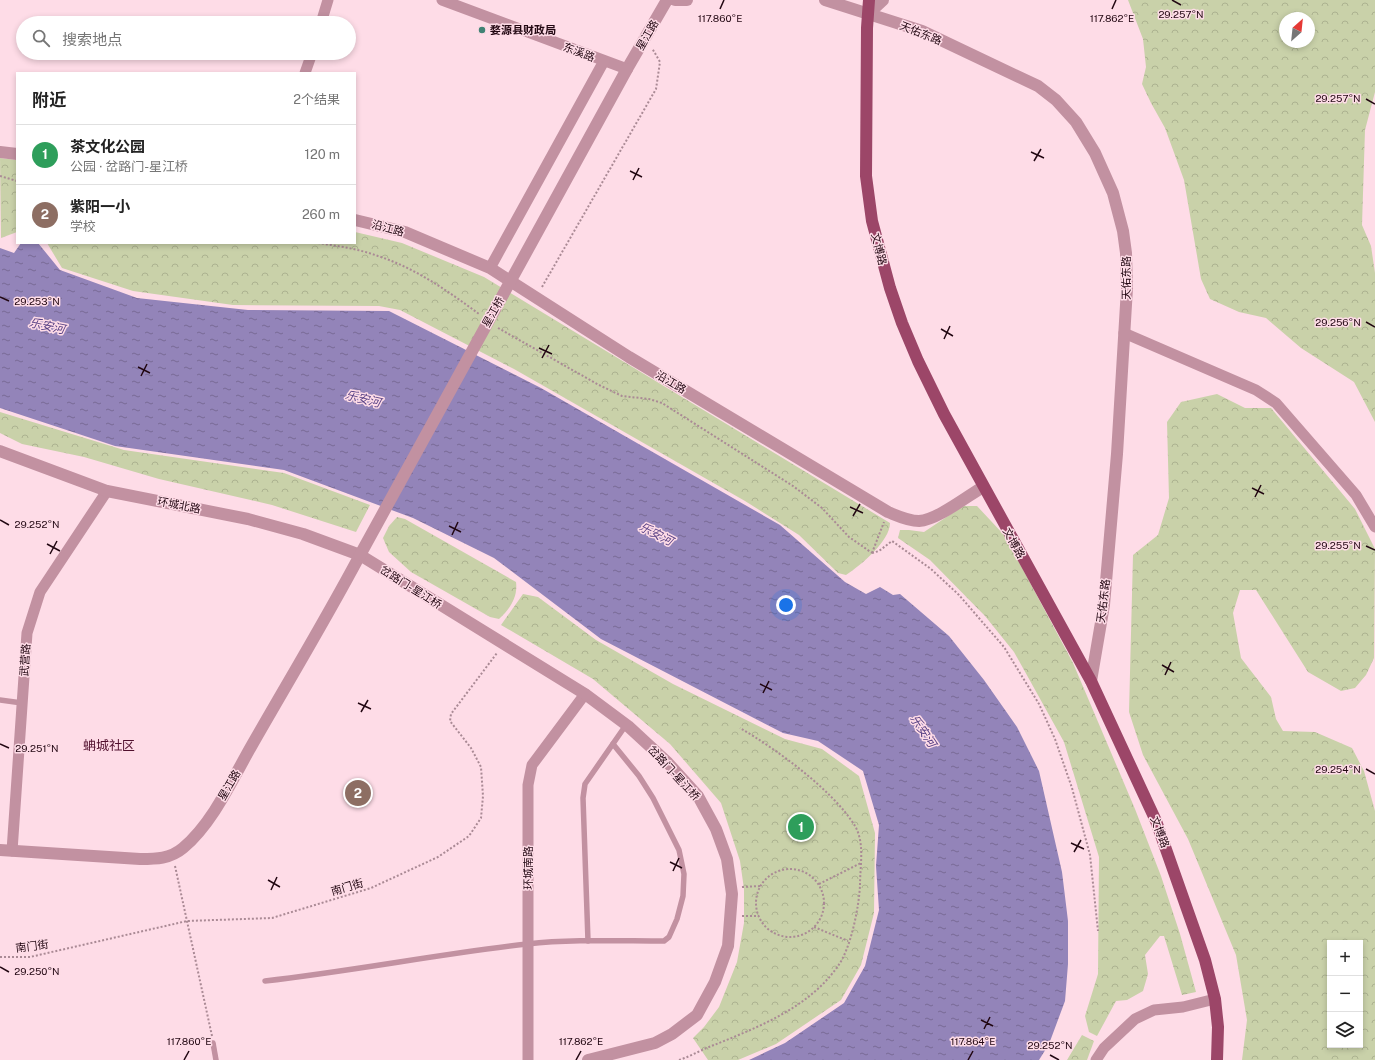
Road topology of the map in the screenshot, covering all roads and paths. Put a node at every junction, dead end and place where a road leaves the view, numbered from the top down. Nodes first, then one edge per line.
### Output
1 (328, 0) edge
2 (442, 0) edge
3 (667, 0) edge
4 (675, 0) edge
5 (687, 0) edge
6 (825, 0) edge
7 (869, 0) edge
8 (883, 0) edge
9 (869, 13) junction
10 (323, 16) edge
11 (645, 37) junction
12 (310, 60) edge
13 (604, 61) junction
14 (626, 70) junction
15 (306, 72) edge
16 (0, 152) edge
17 (16, 154) edge
18 (0, 176) edge
19 (16, 181) edge
20 (356, 220) edge
21 (324, 244) edge
22 (490, 268) junction
23 (536, 298) junction
24 (485, 318) dead end
25 (496, 327) dead end
26 (1124, 333) junction
27 (0, 451) edge
28 (983, 487) junction
29 (107, 491) junction
30 (888, 512) junction
31 (1375, 527) edge
32 (872, 553) junction
33 (360, 555) junction
34 (503, 644) junction
35 (1091, 681) junction
36 (585, 694) junction
37 (0, 700) edge
38 (22, 703) junction
39 (626, 725) junction
40 (740, 728) dead end
41 (613, 744) junction
42 (6, 851) edge
43 (173, 855) junction
44 (861, 863) junction
45 (819, 884) junction
46 (761, 886) junction
47 (731, 888) junction
48 (759, 916) junction
49 (730, 917) junction
50 (186, 921) junction
51 (814, 927) junction
52 (1098, 932) dead end
53 (588, 941) junction
54 (849, 941) junction
55 (528, 944) junction
56 (0, 957) edge
57 (265, 982) dead end
58 (1215, 999) junction
59 (214, 1043) joint
60 (216, 1060) edge
61 (528, 1060) edge
62 (588, 1060) edge
63 (679, 1060) edge
64 (1096, 1060) edge
65 (1217, 1060) edge

1 - 10 street
2 - 13 street, 东溪路
3 - 11 street, 星江路
4 - 5 street
6 - 9 street, 天佑东路
7 - 9 main road, 文博路
8 - 9 street
9 - 26 street, 天佑东路
9 - 28 main road, 文博路
11 - 14 street, 星江路
11 - 23 path
12 - 15 street
13 - 14 street, 东溪路
13 - 22 street
14 - 33 street, 星江桥, bridge
16 - 17 street
18 - 19 path
20 - 22 street, 沿江路
21 - 24 path
22 - 23 street, 沿江路
23 - 30 street, 沿江路
25 - 32 path
26 - 31 street
26 - 35 street, 天佑东路
27 - 29 street, 环城北路
28 - 30 street, 沿江路
28 - 35 main road, 文博路
29 - 33 street, 环城北路
29 - 38 street, 武营路
30 - 32 path
32 - 52 path
33 - 34 street, 岔路门-星江桥
33 - 43 street, 星江路
34 - 36 street, 岔路门-星江桥
34 - 50 path, 南门街
35 - 58 main road, 文博路
36 - 39 street, 岔路门-星江桥
36 - 55 street, 环城南路
37 - 38 lane
38 - 42 street, 武营路
39 - 41 lane
39 - 47 street, 岔路门-星江桥
40 - 44 path
41 - 53 lane
41 - 53 lane
42 - 43 street, 星江路
43 - 50 path
44 - 45 path
44 - 54 path
45 - 46 path
45 - 51 path
46 - 47 path
46 - 48 path
47 - 49 street, 岔路门-星江桥
48 - 49 path
48 - 51 path
49 - 62 street, 岔路门-星江桥
50 - 56 path, 南门街
50 - 59 path
51 - 54 path
53 - 55 lane
54 - 63 path
55 - 57 lane
55 - 61 street, 环城南路
58 - 64 street
58 - 65 main road, 文博路
59 - 60 lane

